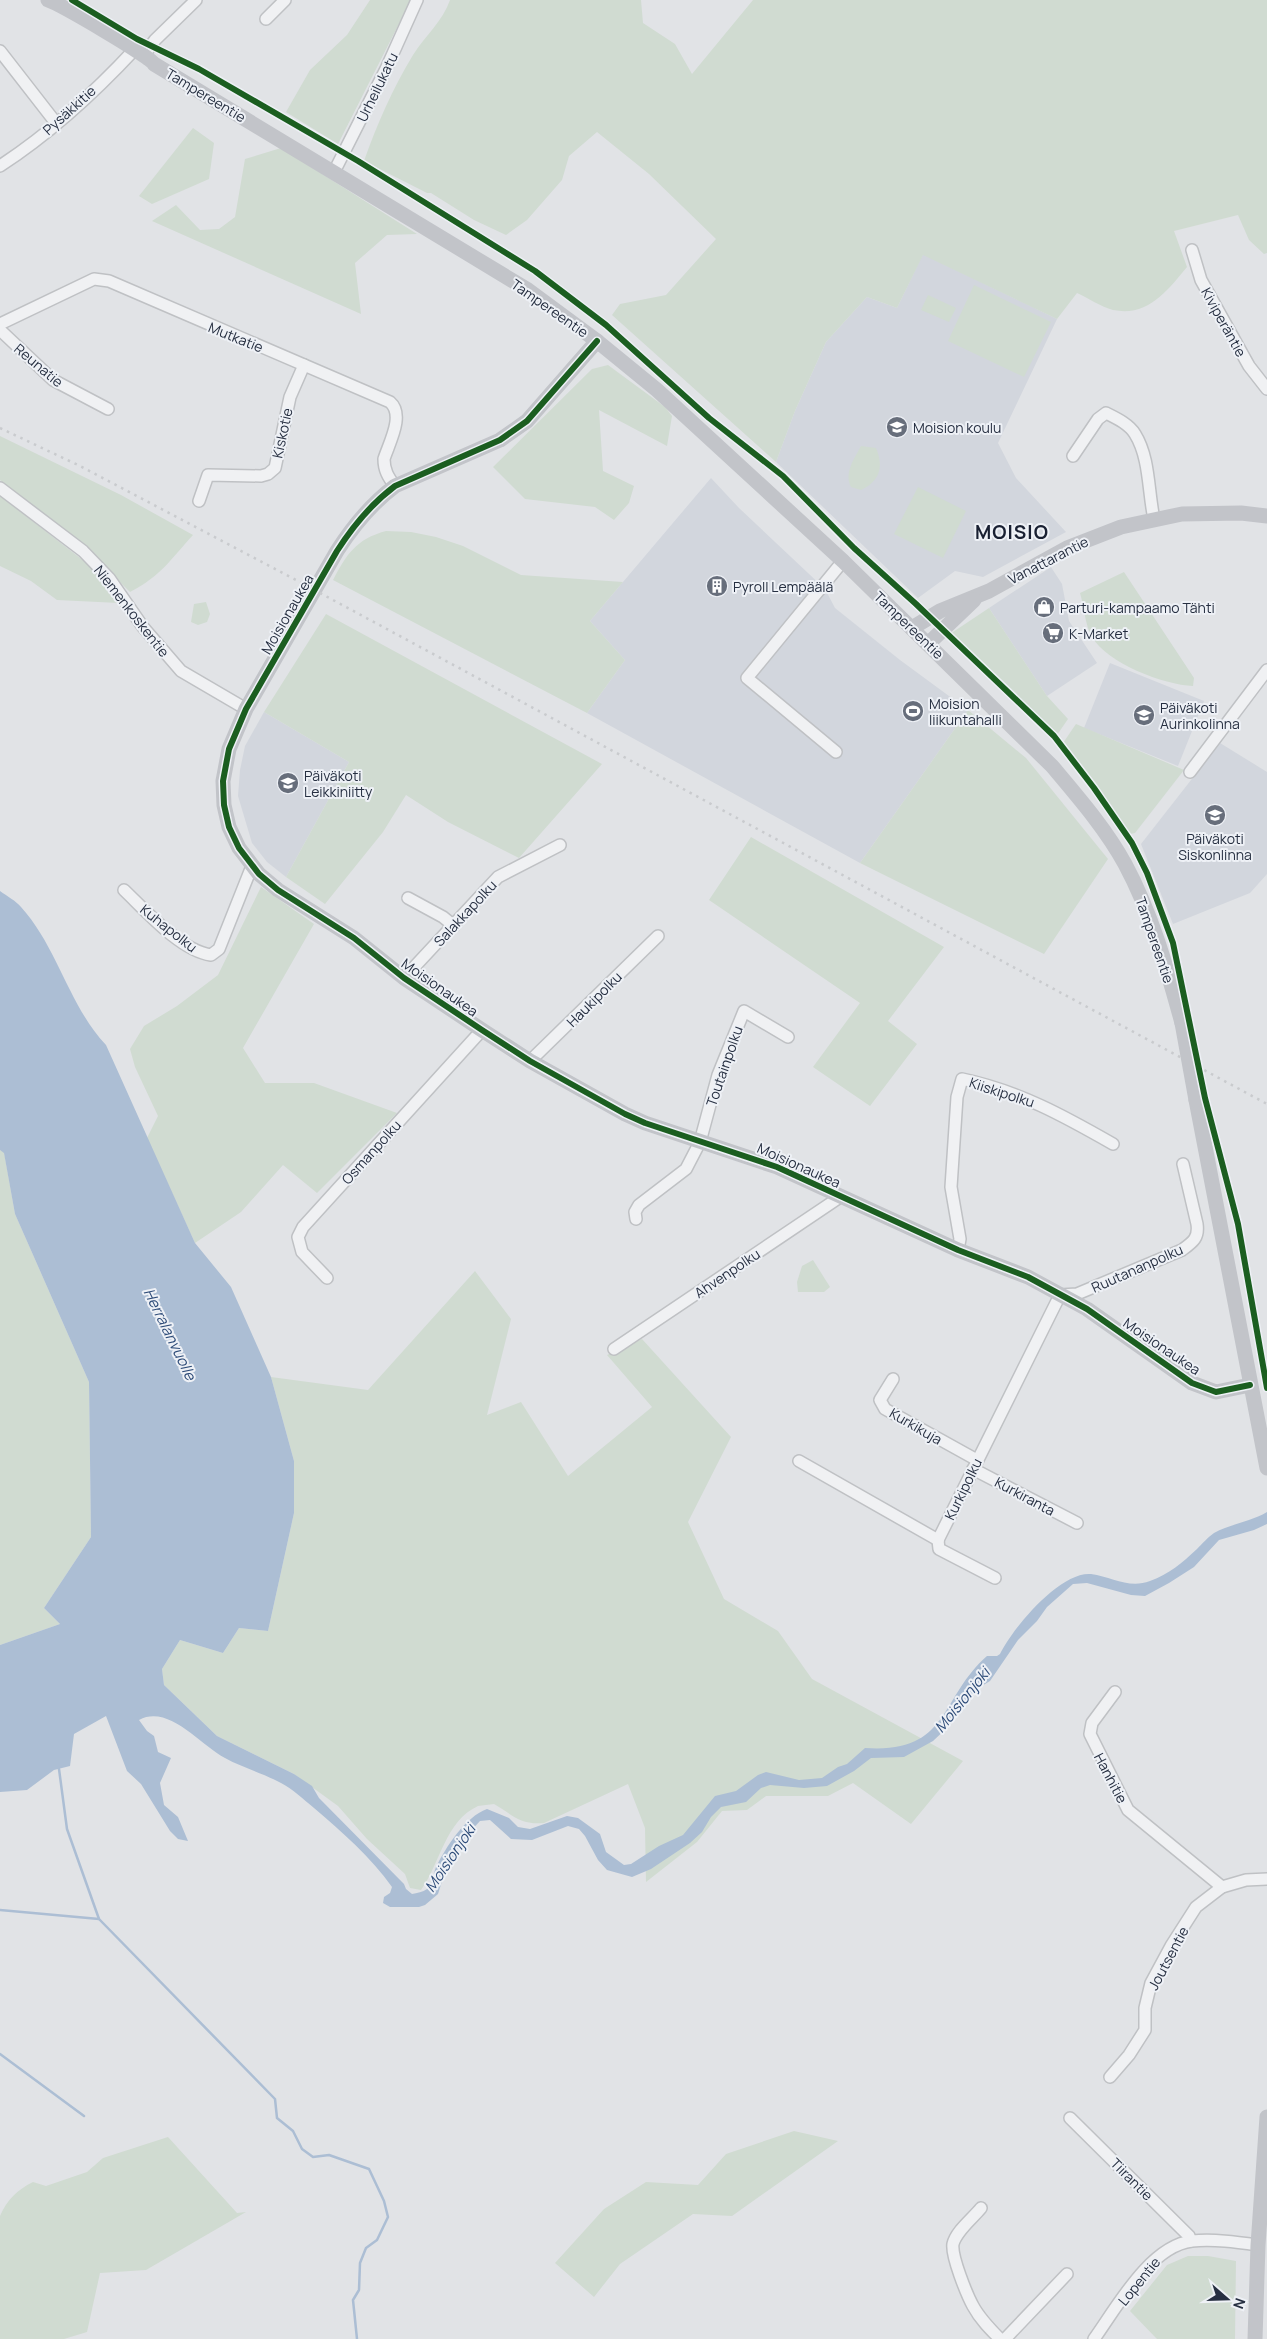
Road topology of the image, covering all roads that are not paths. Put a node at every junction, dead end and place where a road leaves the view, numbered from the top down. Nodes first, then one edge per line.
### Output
1 (44, 0) edge
2 (48, 0) edge
3 (196, 0) edge
4 (286, 0) edge
5 (417, 0) edge
6 (266, 19) dead end
7 (0, 51) edge
8 (140, 56) junction
9 (56, 123) junction
10 (0, 166) edge
11 (334, 172) junction
12 (1192, 250) dead end
13 (0, 324) edge
14 (0, 330) edge
15 (597, 341) junction
16 (304, 365) junction
17 (1267, 389) edge
18 (108, 409) dead end
19 (1073, 456) dead end
20 (394, 486) junction
21 (0, 488) edge
22 (200, 501) dead end
23 (1267, 516) edge
24 (1154, 519) junction
25 (843, 561) junction
26 (978, 596) junction
27 (912, 628) junction
28 (928, 644) junction
29 (1267, 670) edge
30 (246, 709) junction
31 (836, 752) dead end
32 (1190, 772) dead end
33 (560, 845) dead end
34 (252, 866) junction
35 (124, 890) dead end
36 (408, 898) dead end
37 (454, 926) junction
38 (658, 936) dead end
39 (404, 978) junction
40 (482, 1030) junction
41 (788, 1037) dead end
42 (530, 1061) junction
43 (700, 1142) junction
44 (1113, 1144) dead end
45 (1183, 1164) dead end
46 (840, 1198) junction
47 (636, 1219) dead end
48 (958, 1250) junction
49 (327, 1278) dead end
50 (1060, 1295) junction
51 (614, 1350) dead end
52 (893, 1379) dead end
53 (1250, 1385) junction
54 (799, 1461) dead end
55 (975, 1465) junction
56 (1267, 1468) edge
57 (1077, 1524) dead end
58 (938, 1540) junction
59 (995, 1578) dead end
60 (1115, 1692) dead end
61 (1267, 1880) edge
62 (1222, 1887) junction
63 (1110, 2077) dead end
64 (1267, 2117) edge
65 (1070, 2118) dead end
66 (982, 2208) dead end
67 (1191, 2241) junction
68 (1258, 2245) junction
69 (1067, 2274) dead end
70 (1000, 2339) edge
71 (1005, 2339) edge
72 (1094, 2339) edge
73 (1255, 2339) edge

1 - 8 main road, Tampereentie
2 - 8 main road, Tampereentie
3 - 8 street, Pysäkkitie
4 - 6 street
5 - 11 street, Urheilukatu
7 - 9 street
8 - 9 street, Pysäkkitie
8 - 11 main road, Tampereentie
9 - 10 street, Pysäkkitie
11 - 15 main road, Tampereentie
12 - 17 street, Kiviperäntie
13 - 16 street, Mutkatie
14 - 18 street, Reunatie
15 - 20 main road, Moisionaukea
15 - 25 main road, Tampereentie
16 - 20 street, Mutkatie
16 - 22 street, Kiskotie
19 - 24 street
20 - 30 main road, Moisionaukea
21 - 30 street, Niemenkoskentie
23 - 24 main road, Vanattarantie
24 - 26 main road, Vanattarantie
25 - 27 main road, Tampereentie
25 - 31 street
26 - 27 main road, Vanattarantie
26 - 28 main road, Vanattarantie
27 - 28 main road, Tampereentie
28 - 53 main road, Tampereentie, bridge
29 - 32 street
30 - 34 main road, Moisionaukea
33 - 37 street, Salakkapolku
34 - 35 street, Kuhapolku
34 - 39 main road, Moisionaukea
36 - 37 street
37 - 39 street, Salakkapolku
38 - 42 street, Haukipolku
39 - 40 main road, Moisionaukea
40 - 42 main road, Moisionaukea
40 - 49 street, Osmanpolku
41 - 43 street, Toutainpolku
42 - 43 main road, Moisionaukea
43 - 46 main road, Moisionaukea
43 - 47 street
44 - 48 street, Kiiskipolku
45 - 50 street, Ruutananpolku
46 - 48 main road, Moisionaukea
46 - 51 street, Ahvenpolku
48 - 50 main road, Moisionaukea
50 - 53 main road, Moisionaukea
50 - 55 street, Kurkipolku
52 - 55 street, Kurkikuja
53 - 56 main road, Tampereentie
54 - 58 street
55 - 57 street, Kurkiranta
55 - 58 street, Kurkipolku
58 - 59 street
60 - 62 street, Hanhitie
61 - 62 street, Joutsentie
62 - 63 street, Joutsentie
64 - 68 main road
65 - 67 street, Tiirantie
66 - 70 street
67 - 68 street, Lopentie
67 - 72 street, Lopentie
68 - 73 main road
69 - 71 street

